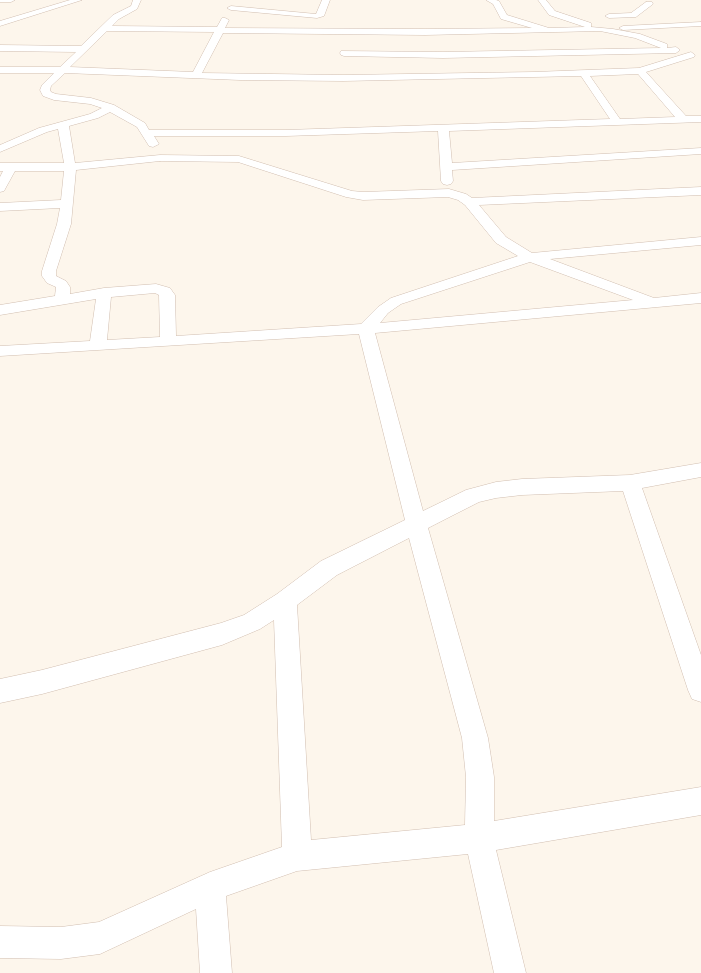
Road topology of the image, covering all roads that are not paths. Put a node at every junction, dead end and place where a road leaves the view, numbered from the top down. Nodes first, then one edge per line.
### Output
1 (0, 0) edge
2 (11, 0) edge
3 (78, 0) edge
4 (137, 0) edge
5 (235, 0) edge
6 (326, 0) edge
7 (490, 0) edge
8 (542, 0) edge
9 (651, 4) edge
10 (231, 8) junction
11 (563, 16) junction
12 (504, 17) junction
13 (669, 17) dead end
14 (0, 23) edge
15 (682, 24) junction
16 (701, 24) edge
17 (105, 28) junction
18 (600, 29) junction
19 (221, 30) junction
20 (549, 30) junction
21 (696, 33) dead end
22 (344, 46) junction
23 (0, 48) edge
24 (85, 49) junction
25 (676, 50) junction
26 (0, 70) edge
27 (63, 70) junction
28 (640, 71) junction
29 (584, 74) junction
30 (196, 75) junction
31 (110, 107) junction
32 (683, 119) junction
33 (701, 119) edge
34 (617, 122) junction
35 (63, 125) junction
36 (443, 128) junction
37 (147, 133) junction
38 (0, 149) edge
39 (701, 151) edge
40 (160, 158) junction
41 (70, 167) junction
42 (446, 167) junction
43 (6, 168) edge
44 (0, 188) edge
45 (701, 191) edge
46 (449, 193) junction
47 (469, 202) junction
48 (67, 204) junction
49 (0, 207) edge
50 (701, 240) edge
51 (530, 257) junction
52 (104, 293) junction
53 (701, 298) edge
54 (62, 300) junction
55 (654, 302) junction
56 (0, 310) edge
57 (366, 329) junction
58 (168, 342) junction
59 (98, 346) junction
60 (0, 351) edge
61 (701, 470) edge
62 (630, 483) junction
63 (416, 524) junction
64 (285, 601) junction
65 (701, 690) edge
66 (0, 691) edge
67 (701, 801) edge
68 (479, 838) junction
69 (297, 856) junction
70 (210, 887) junction
71 (0, 942) edge
72 (216, 973) edge
73 (510, 973) edge

1 - 2 street
3 - 14 street
4 - 17 street
5 - 10 street
6 - 10 street
7 - 12 street
8 - 11 street
9 - 11 street
10 - 19 street
11 - 12 street
11 - 18 street
12 - 20 street
13 - 15 street
15 - 16 street
15 - 18 street
15 - 21 street
17 - 19 street
17 - 24 street
18 - 20 street
18 - 25 street
19 - 22 street
19 - 30 street
20 - 22 street
22 - 25 street
23 - 24 street
24 - 27 street
25 - 28 street
26 - 27 street
27 - 30 street
27 - 31 street
28 - 29 street
28 - 32 street
29 - 30 street
29 - 34 street
31 - 35 street
31 - 37 street
32 - 33 street
32 - 34 street
34 - 36 street
35 - 38 street
35 - 41 street
36 - 37 street
36 - 42 street
37 - 40 street
39 - 42 street
40 - 41 street
40 - 46 street
41 - 43 street
41 - 48 street
42 - 46 street
43 - 44 street
45 - 47 street
46 - 47 street
47 - 51 street
48 - 49 street
48 - 54 street
50 - 51 street
51 - 55 street
51 - 57 street
52 - 54 street
52 - 58 street
52 - 59 street
53 - 55 street
54 - 56 street
55 - 57 street
57 - 58 street
57 - 63 street
58 - 59 street
59 - 60 street
61 - 62 street
62 - 63 street
62 - 65 street
63 - 64 street
63 - 68 street
64 - 66 street
64 - 69 street
67 - 68 street
68 - 69 street
68 - 73 street
69 - 70 street
70 - 71 street
70 - 72 street

